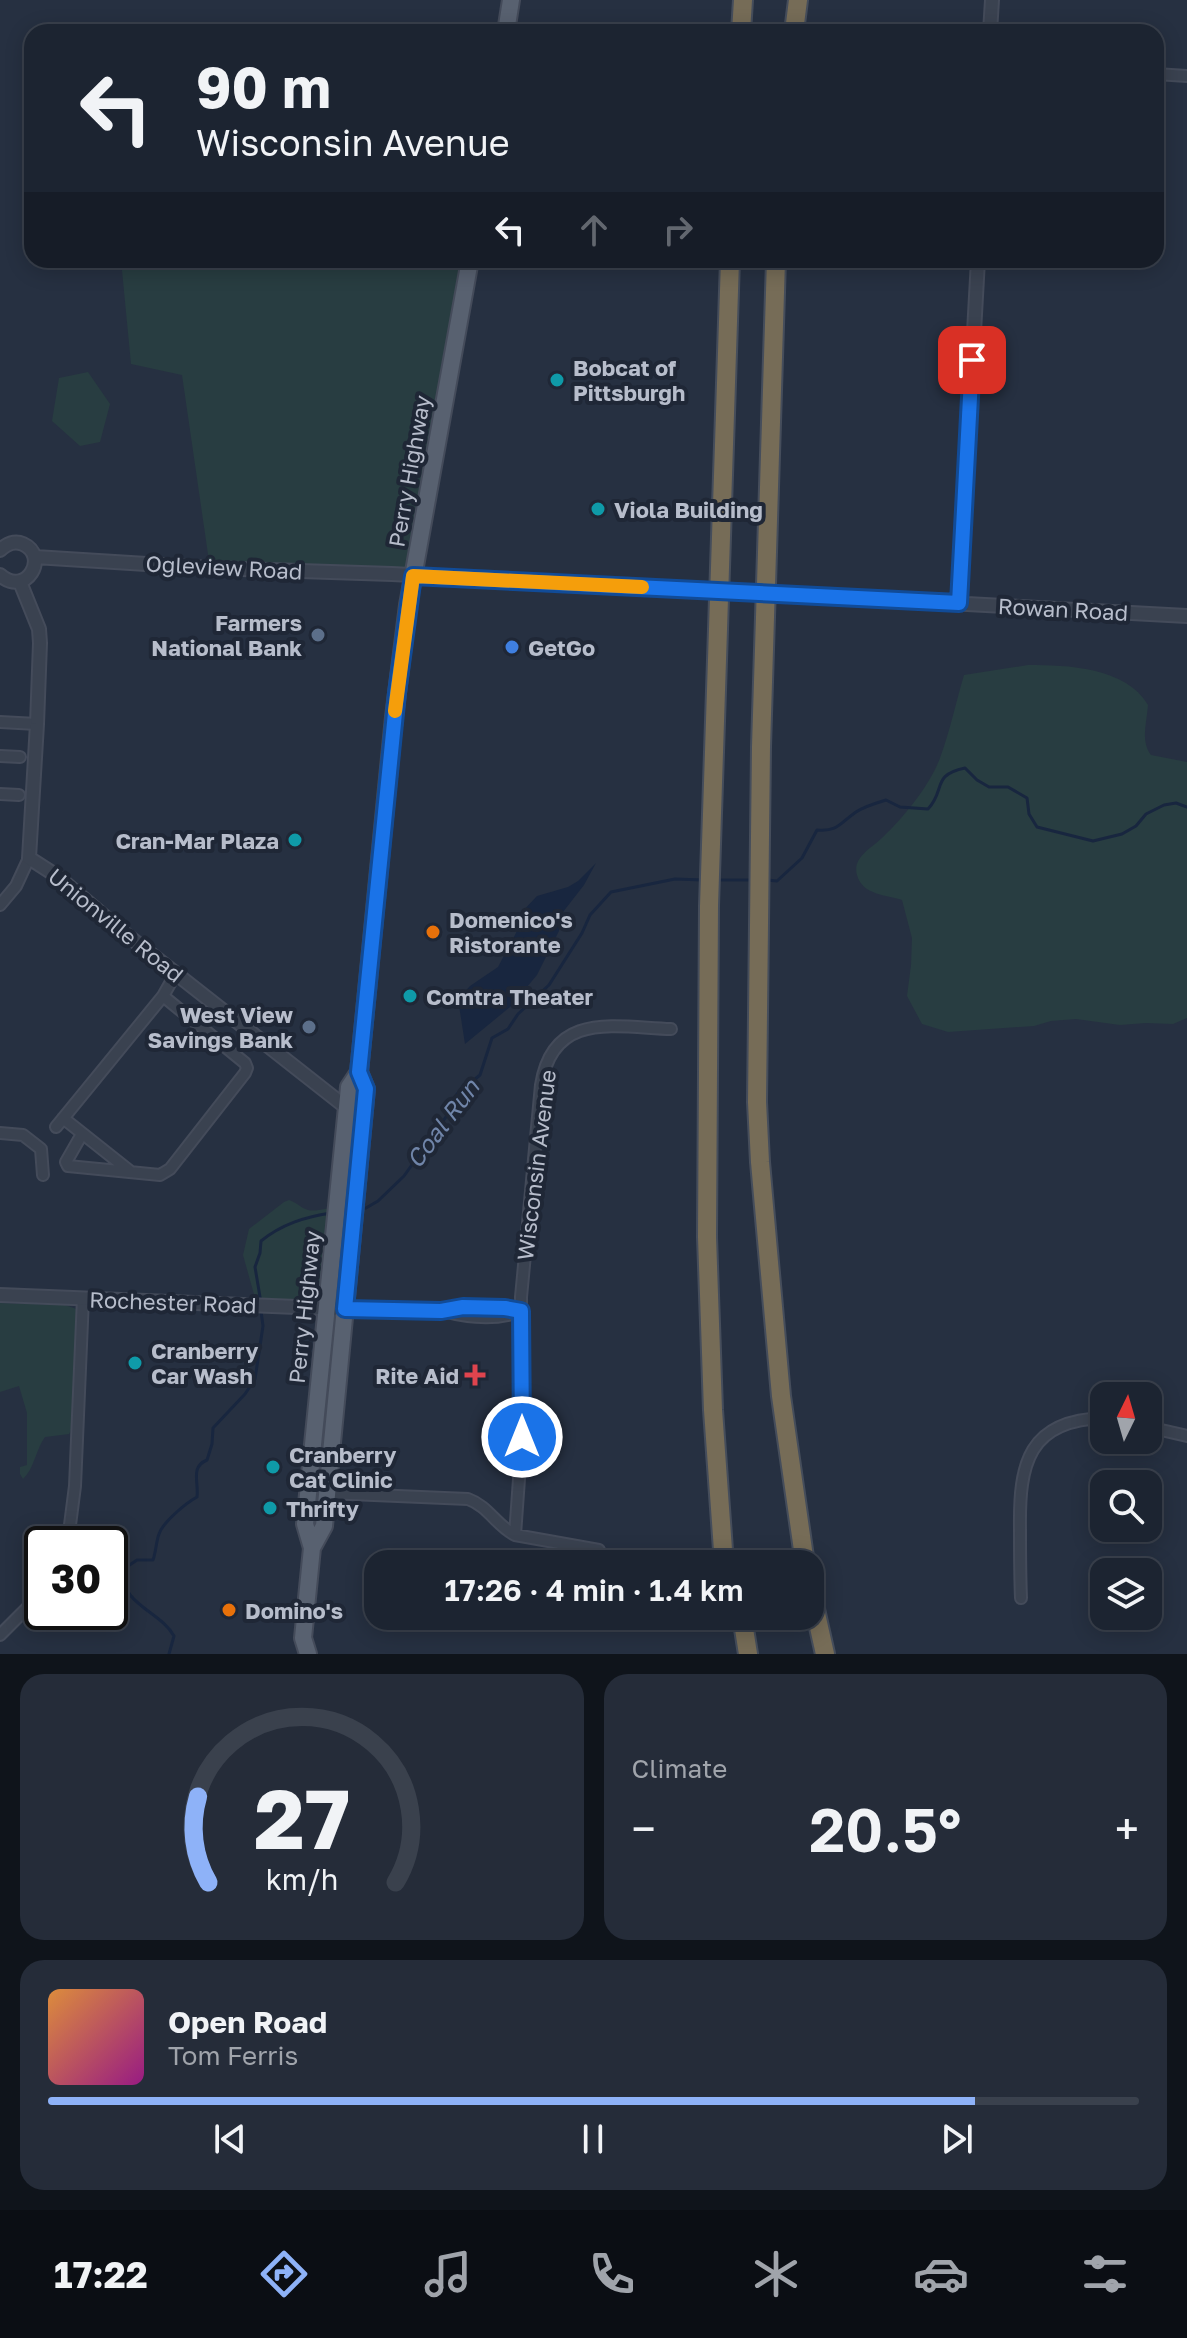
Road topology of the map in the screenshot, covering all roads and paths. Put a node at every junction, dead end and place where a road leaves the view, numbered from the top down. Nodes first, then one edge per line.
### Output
1 (511, 0) edge
2 (743, 0) edge
3 (787, 0) edge
4 (798, 0) edge
5 (992, 0) edge
6 (507, 24) edge
7 (742, 24) edge
8 (786, 24) edge
9 (795, 24) edge
10 (990, 24) edge
11 (1164, 75) edge
12 (1187, 76) edge
13 (469, 268) edge
14 (730, 268) edge
15 (776, 268) edge
16 (978, 268) edge
17 (0, 550) edge
18 (35, 557) junction
19 (0, 575) edge
20 (413, 576) junction
21 (20, 582) junction
22 (959, 603) junction
23 (1187, 616) edge
24 (0, 722) edge
25 (37, 724) junction
26 (0, 756) edge
27 (20, 757) dead end
28 (0, 794) edge
29 (19, 795) dead end
30 (29, 858) junction
31 (0, 905) edge
32 (176, 973) junction
33 (163, 996) junction
34 (671, 1029) dead end
35 (359, 1072) junction
36 (347, 1108) junction
37 (0, 1133) edge
38 (82, 1134) junction
39 (132, 1173) junction
40 (43, 1175) dead end
41 (0, 1295) edge
42 (83, 1298) junction
43 (327, 1308) junction
44 (345, 1309) junction
45 (521, 1311) junction
46 (713, 1410) junction
47 (1090, 1419) edge
48 (1162, 1430) edge
49 (1187, 1436) edge
50 (327, 1493) junction
51 (70, 1526) edge
52 (515, 1535) junction
53 (312, 1548) junction
54 (599, 1550) dead end
55 (723, 1550) edge
56 (732, 1550) edge
57 (803, 1550) edge
58 (1021, 1598) dead end
59 (24, 1611) edge
60 (733, 1630) edge
61 (744, 1630) edge
62 (820, 1630) edge
63 (0, 1635) edge
64 (305, 1646) edge
65 (295, 1654) edge
66 (737, 1654) edge
67 (748, 1654) edge
68 (825, 1654) edge

1 - 6 main road
2 - 7 highway
3 - 8 highway
4 - 9 highway
5 - 10 street
11 - 12 street
13 - 20 main road, Perry Highway
14 - 46 highway
15 - 57 highway
16 - 22 street
17 - 18 street, Ogleview Road
18 - 20 street, Ogleview Road
18 - 21 street
19 - 21 street
20 - 22 street, Rowan Road, bridge
20 - 35 main road, Perry Highway
21 - 25 street, Unionville Road
22 - 23 street, Rowan Road
24 - 25 street
25 - 30 street, Unionville Road
26 - 27 street
28 - 29 street
30 - 31 street
30 - 32 street, Unionville Road
32 - 33 street
32 - 36 street, Unionville Road
33 - 38 street
33 - 39 street
34 - 45 street, Wisconsin Avenue
35 - 36 main road, Perry Highway
35 - 44 main road, Perry Highway
36 - 43 main road, Perry Highway
37 - 40 street
38 - 39 street
38 - 39 street
41 - 42 street, Rochester Road
42 - 43 street, Rochester Road
42 - 51 street
43 - 44 street, Rochester Road
43 - 53 main road, Perry Highway
44 - 45 street
44 - 50 main road, Perry Highway
45 - 52 street, Wisconsin Avenue
46 - 55 highway
46 - 56 highway
47 - 58 street
48 - 49 street
50 - 52 street
50 - 53 main road, Perry Highway
52 - 54 street
53 - 64 main road, Perry Highway
59 - 63 street
60 - 66 highway
61 - 67 highway
62 - 68 highway
64 - 65 main road, Perry Highway

